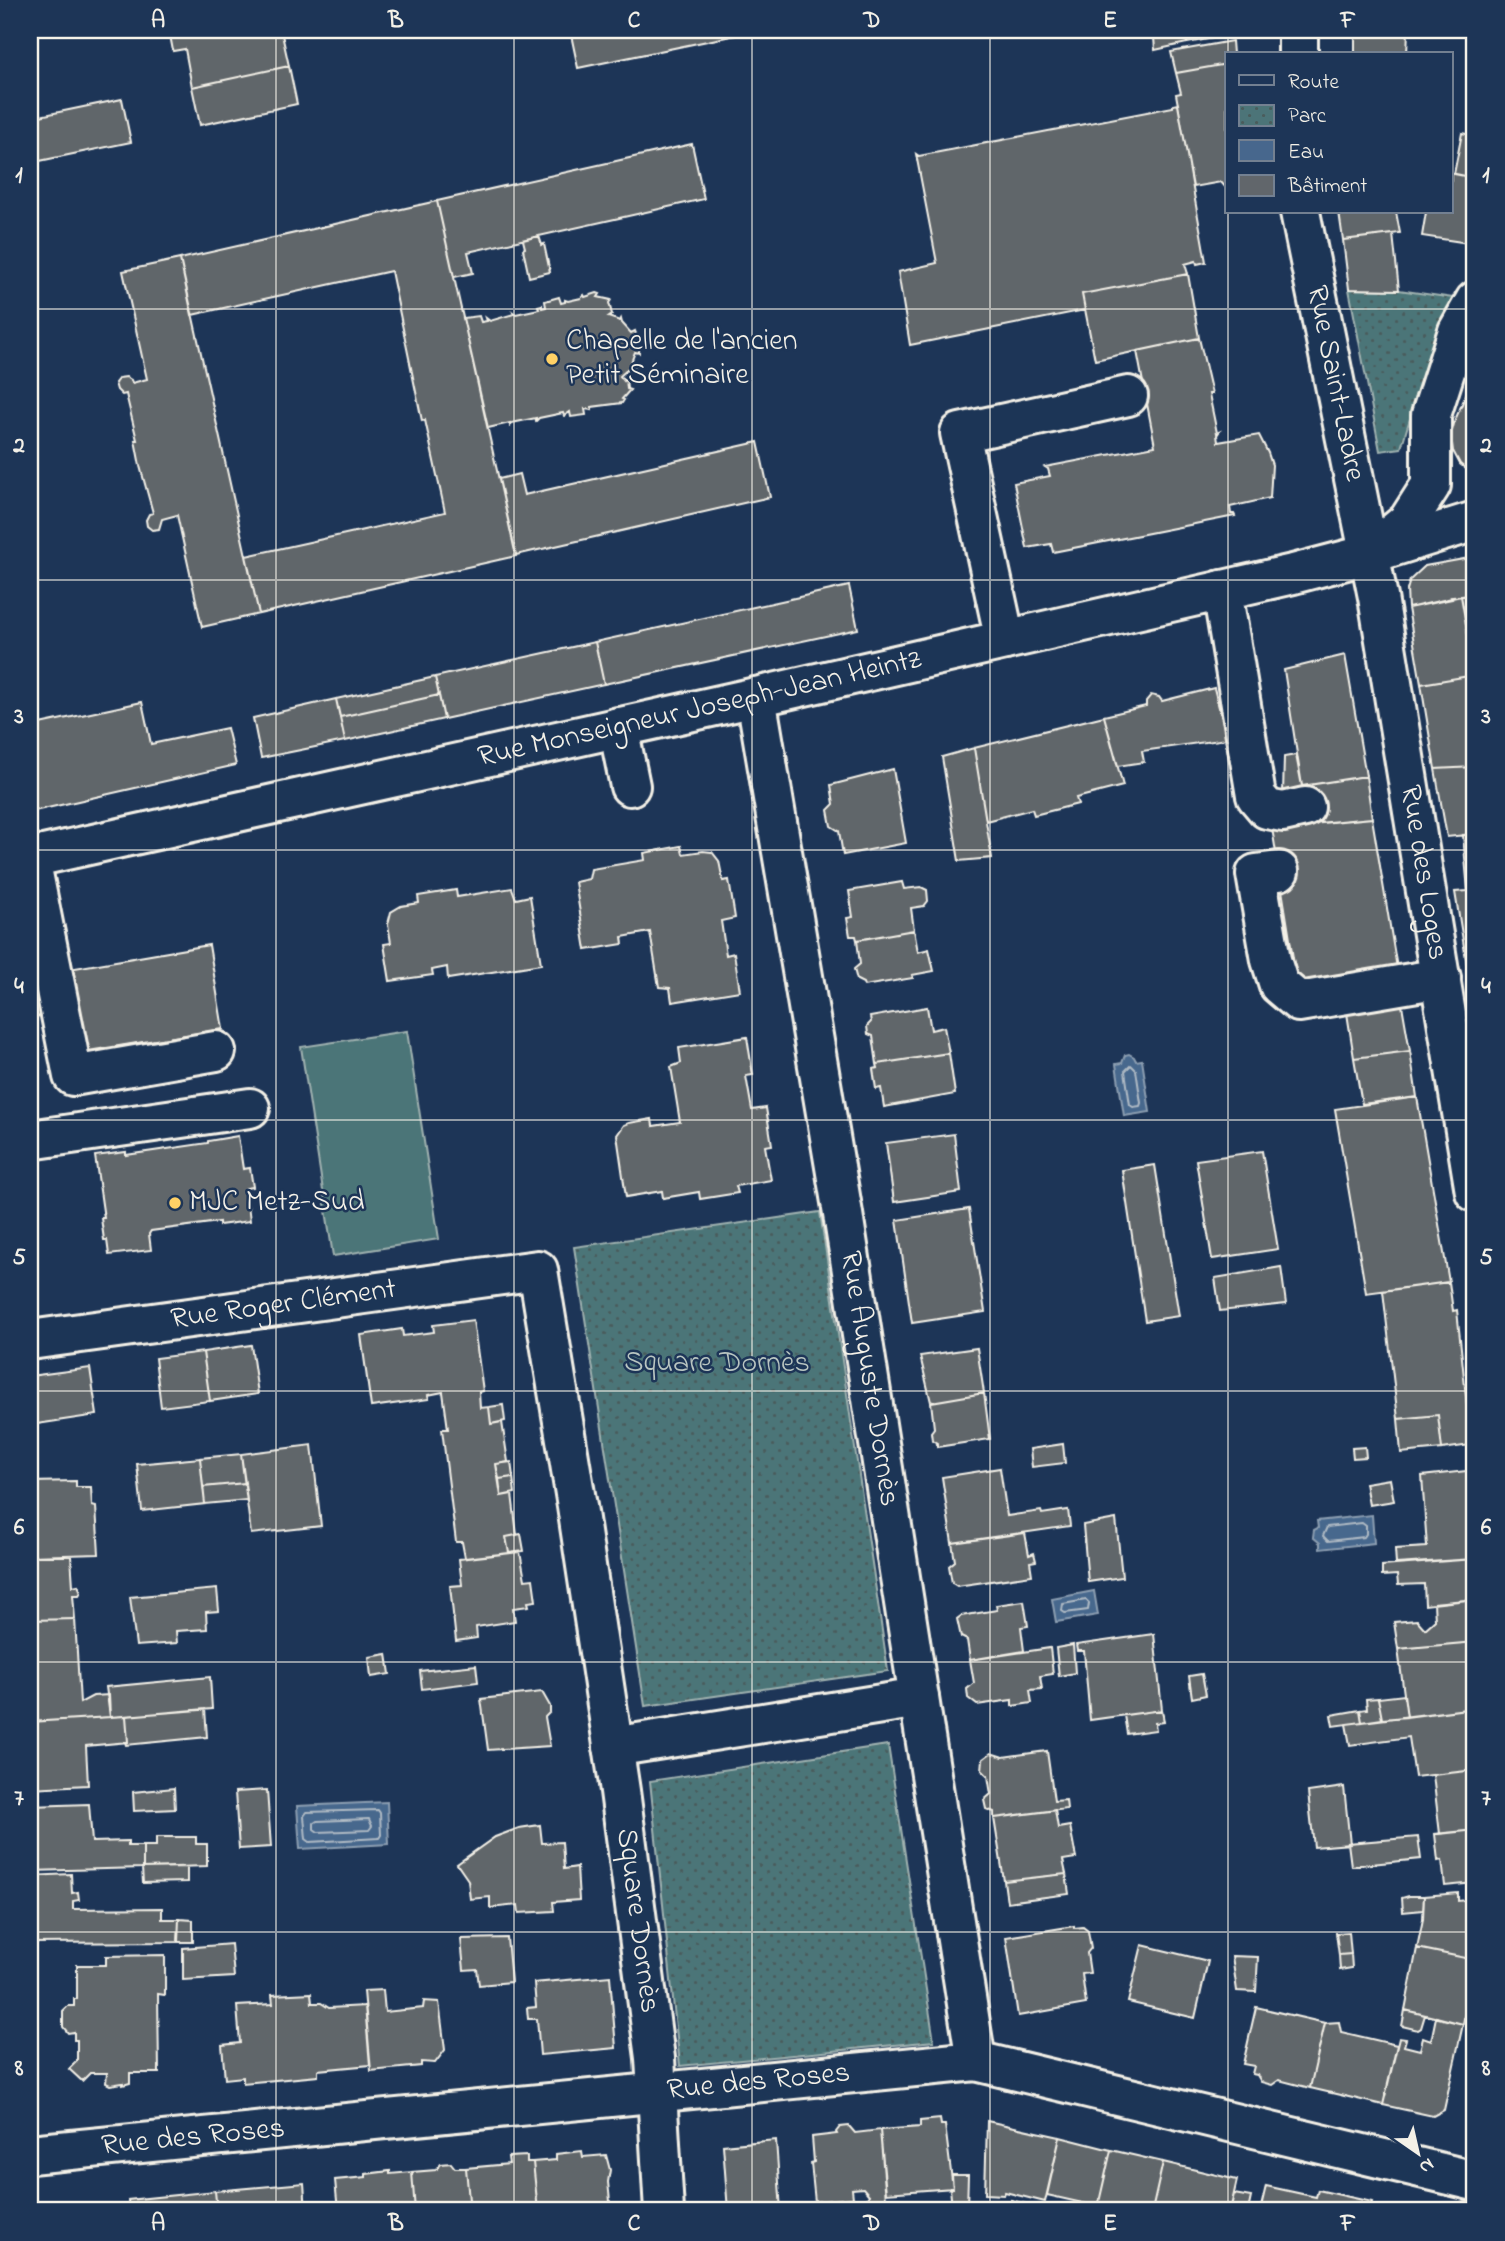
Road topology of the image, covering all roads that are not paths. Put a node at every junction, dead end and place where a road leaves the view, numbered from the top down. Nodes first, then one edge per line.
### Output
1 (1298, 30) edge
2 (1298, 52) edge
3 (1300, 214) edge
4 (1475, 301) edge
5 (1128, 396) dead end
6 (1475, 521) edge
7 (1369, 554) junction
8 (1222, 590) junction
9 (1005, 640) junction
10 (756, 697) junction
11 (618, 727) junction
12 (630, 786) dead end
13 (1305, 807) dead end
14 (30, 858) edge
15 (1279, 871) dead end
16 (1441, 978) junction
17 (216, 1051) dead end
18 (250, 1108) dead end
19 (30, 1139) edge
20 (1475, 1192) edge
21 (538, 1270) joint
22 (30, 1340) edge
23 (919, 1698) junction
24 (613, 1747) junction
25 (976, 2061) junction
26 (657, 2092) junction
27 (30, 2154) edge
28 (1475, 2181) edge
29 (1475, 2189) edge
30 (664, 2211) edge
31 (1470, 2211) edge

1 - 2 street
3 - 7 street, Rue Saint-Ladre
4 - 7 street
5 - 9 street
6 - 7 street, Rue Monseigneur Joseph-Jean Heintz
7 - 8 street, Rue Monseigneur Joseph-Jean Heintz
7 - 16 street, Rue des Loges
8 - 9 street, Rue Monseigneur Joseph-Jean Heintz
8 - 13 street
9 - 10 street, Rue Monseigneur Joseph-Jean Heintz
10 - 11 street, Rue Monseigneur Joseph-Jean Heintz
10 - 23 street, Rue Auguste Dornès
11 - 12 street
11 - 14 street, Rue Monseigneur Joseph-Jean Heintz
14 - 17 street
15 - 16 street
16 - 20 street, Rue des Loges
18 - 19 street
21 - 22 street, Rue Roger Clément
21 - 24 street, Square Dornès
23 - 24 street
23 - 25 street, Rue Auguste Dornès
24 - 26 street, Square Dornès
25 - 26 street, Rue des Roses
25 - 28 street, Rue des Roses
26 - 27 street, Rue des Roses
26 - 30 street, Square Dornès
29 - 31 street

